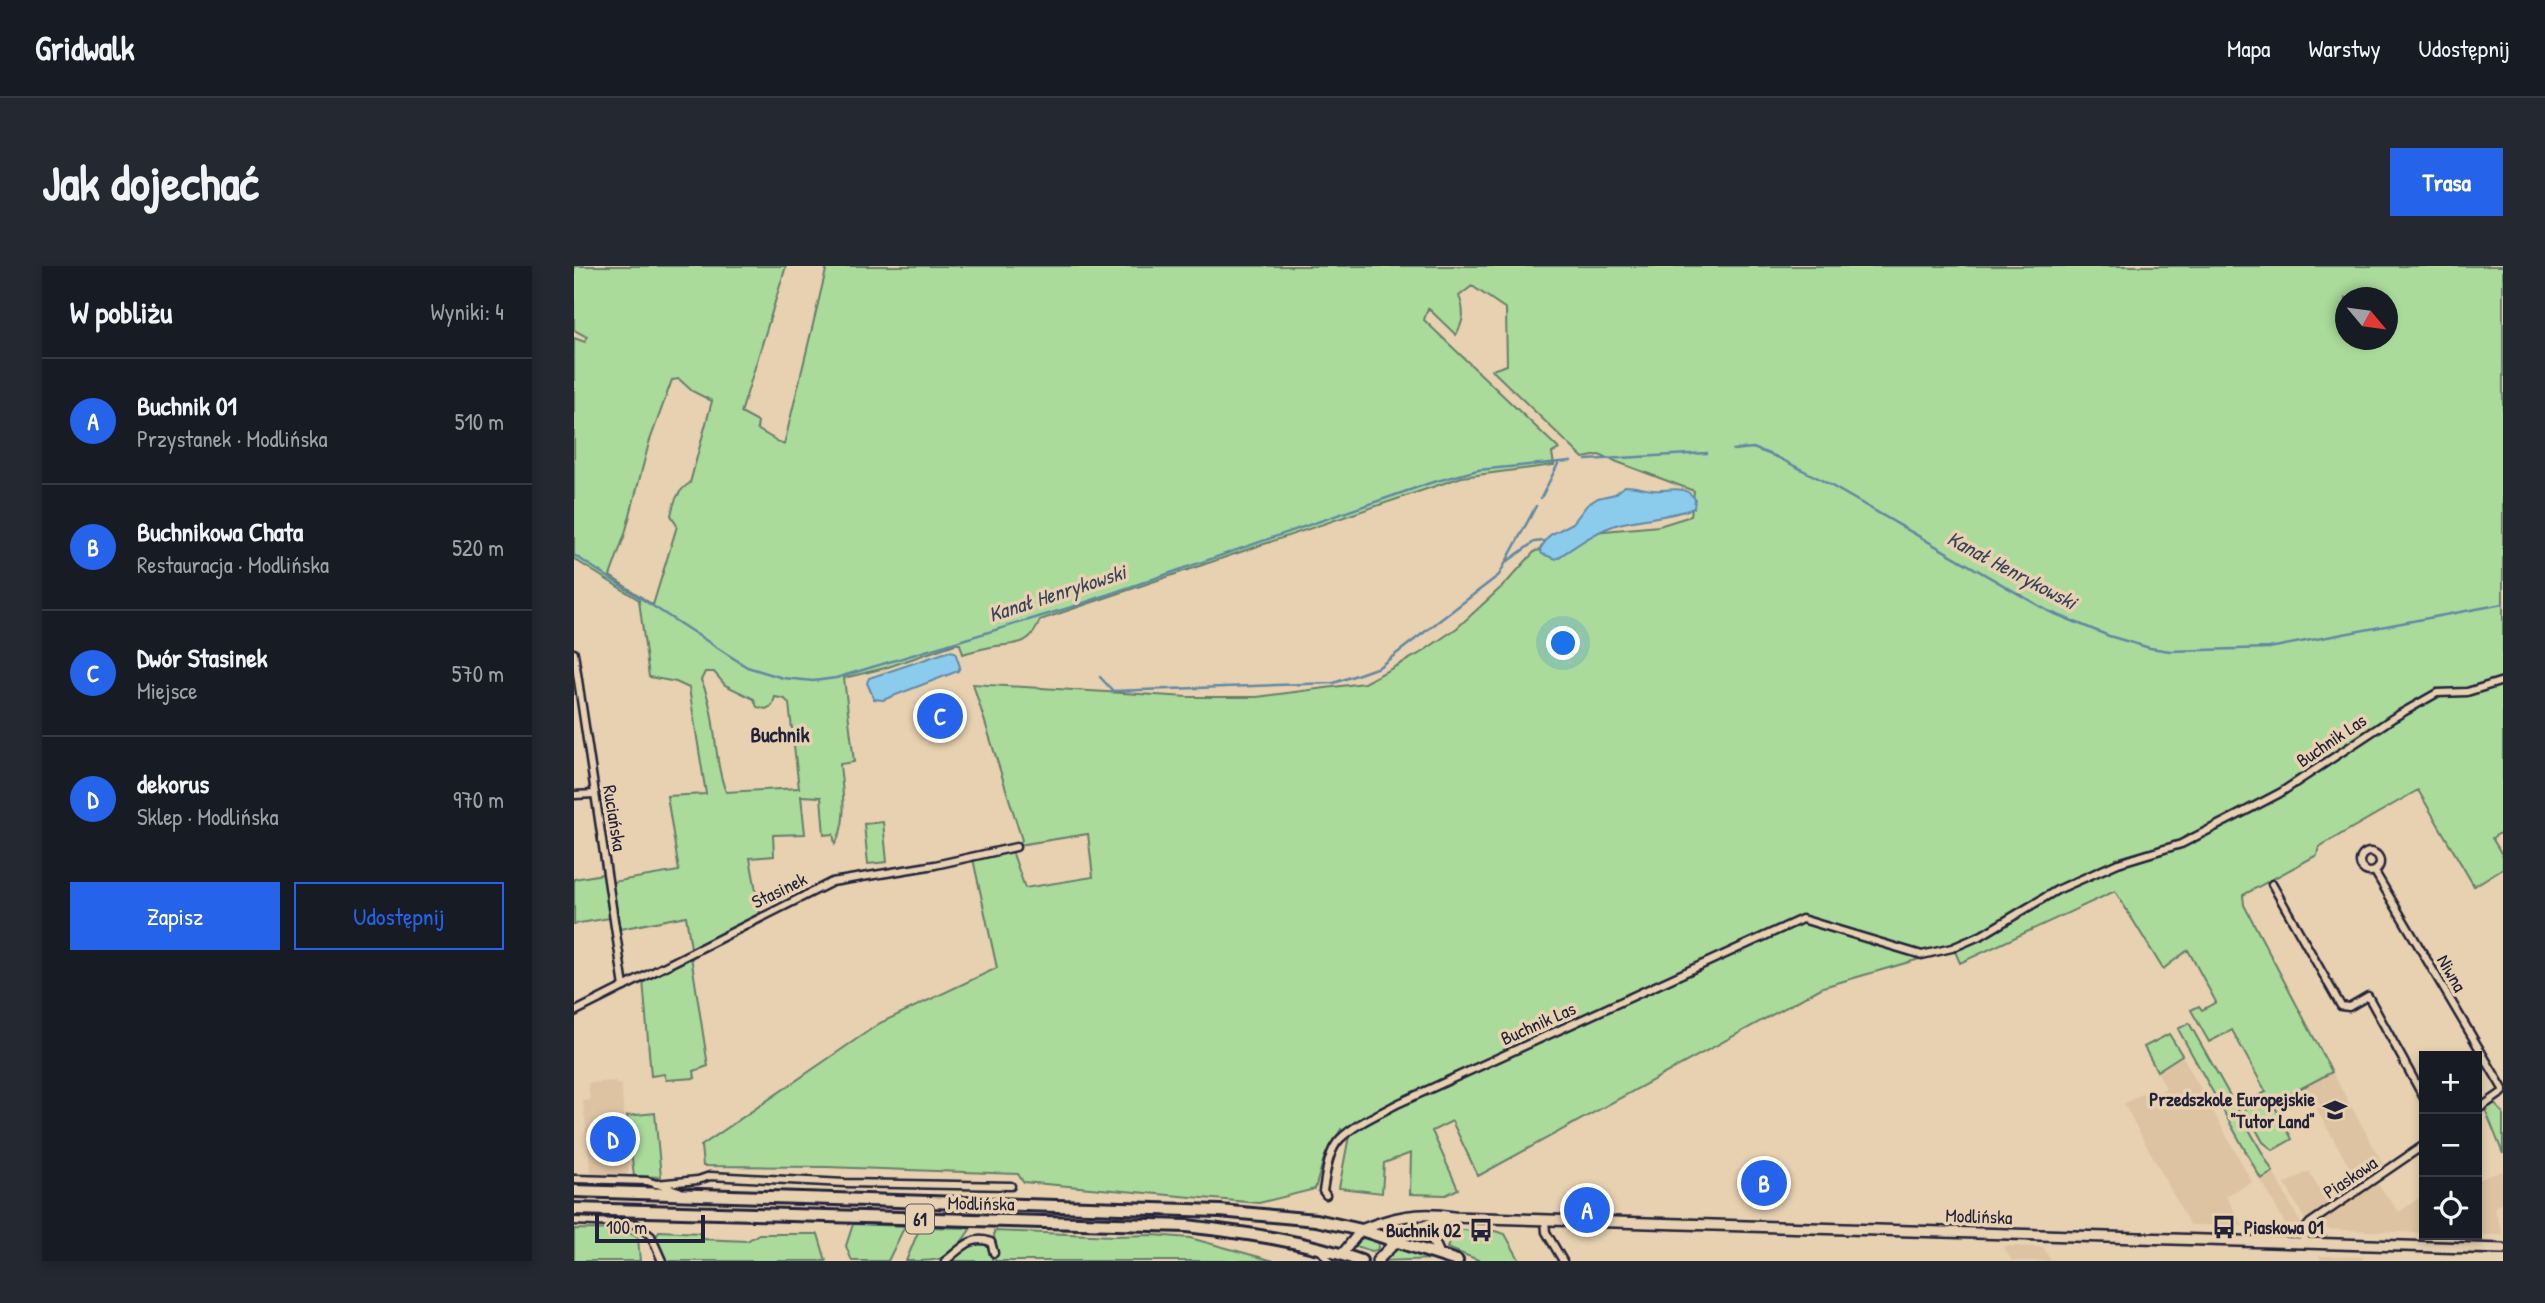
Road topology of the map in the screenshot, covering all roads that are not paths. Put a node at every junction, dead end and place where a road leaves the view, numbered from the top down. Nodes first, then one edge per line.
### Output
1 (574, 653) edge
2 (2503, 681) edge
3 (595, 794) junction
4 (574, 795) edge
5 (1016, 847) dead end
6 (2375, 872) dead end
7 (2273, 884) dead end
8 (624, 987) junction
9 (574, 1012) edge
10 (2419, 1089) edge
11 (2503, 1090) edge
12 (2482, 1106) edge
13 (2419, 1148) edge
14 (574, 1179) edge
15 (698, 1180) junction
16 (656, 1184) junction
17 (1011, 1186) dead end
18 (574, 1191) edge
19 (1324, 1193) dead end
20 (690, 1195) junction
21 (709, 1195) junction
22 (574, 1209) edge
23 (1453, 1217) junction
24 (574, 1220) edge
25 (1545, 1220) junction
26 (1439, 1221) junction
27 (1361, 1230) junction
28 (1396, 1241) junction
29 (2304, 1242) junction
30 (1318, 1248) junction
31 (2503, 1249) edge
32 (995, 1253) dead end
33 (1440, 1254) junction
34 (1340, 1257) edge
35 (662, 1261) edge
36 (946, 1261) edge
37 (1329, 1261) edge
38 (1362, 1261) edge
39 (1377, 1261) edge
40 (1457, 1261) edge
41 (1563, 1261) edge

1 - 3 street, Ruciańska
2 - 19 street, Buchnik Las
3 - 4 street
3 - 8 street, Ruciańska
5 - 8 street, Stasinek
6 - 11 street, Niwna
7 - 10 street
8 - 9 street, Stasinek
11 - 12 street
13 - 29 street, Piaskowa
14 - 16 street, Modlińska
15 - 16 street
15 - 17 street
15 - 21 street
16 - 20 street, Modlińska
18 - 20 main road, Modlińska / 61
20 - 21 main road, Modlińska / 61
21 - 27 main road, Modlińska / 61
22 - 30 main road, Modlińska / 61
23 - 25 main road, Modlińska
23 - 26 main road, Modlińska
23 - 27 main road, Modlińska
24 - 35 street
25 - 29 main road, Modlińska
25 - 41 street
26 - 28 main road, Modlińska
26 - 33 main road
27 - 28 main road, 61
27 - 34 street
28 - 33 main road, 61
28 - 39 main road, Modlińska
29 - 31 main road, Modlińska
30 - 34 main road, Modlińska / 61
30 - 37 street
32 - 36 street
33 - 40 main road, 61
34 - 38 main road, 61

